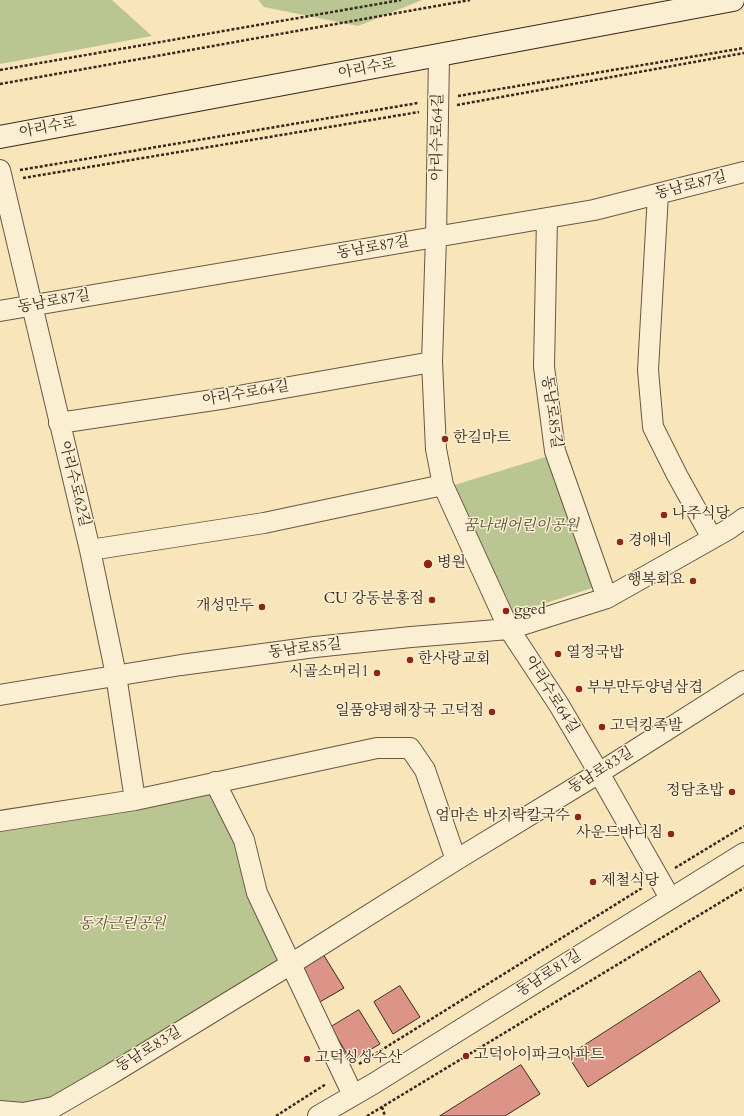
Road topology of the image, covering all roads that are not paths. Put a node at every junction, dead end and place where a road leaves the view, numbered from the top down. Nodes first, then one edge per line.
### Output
1 (733, 0) edge
2 (439, 56) junction
3 (0, 137) edge
4 (744, 172) edge
5 (1, 175) edge
6 (658, 194) junction
7 (547, 218) junction
8 (436, 237) junction
9 (32, 306) junction
10 (0, 311) edge
11 (432, 362) junction
12 (59, 423) junction
13 (444, 485) junction
14 (744, 518) edge
15 (712, 538) junction
16 (90, 550) junction
17 (607, 598) junction
18 (509, 629) junction
19 (116, 675) junction
20 (744, 681) edge
21 (0, 695) edge
22 (599, 773) junction
23 (216, 782) junction
24 (135, 800) junction
25 (0, 821) edge
26 (744, 853) edge
27 (456, 860) junction
28 (670, 898) junction
29 (291, 964) junction
30 (353, 1095) junction
31 (0, 1111) edge
32 (318, 1116) edge

1 - 2 main road, 아리수로
2 - 3 main road, 아리수로
2 - 8 street, 아리수로64길
4 - 6 street, 동남로87길
5 - 9 street, 아리수로62길
6 - 7 street, 동남로87길
6 - 15 street
7 - 8 street, 동남로87길
7 - 17 street, 동남로85길
8 - 9 street, 동남로87길
8 - 11 street, 아리수로64길
9 - 10 street, 동남로87길
9 - 12 street, 아리수로62길
11 - 12 street, 아리수로64길
11 - 13 street, 아리수로64길
12 - 16 street, 아리수로62길
13 - 16 street
13 - 18 street, 아리수로64길
14 - 15 street, 동남로85길
15 - 17 street, 동남로85길
16 - 19 street, 아리수로62길
17 - 18 street, 동남로85길
18 - 19 street, 동남로85길
18 - 22 street, 아리수로64길
19 - 21 street, 동남로85길
19 - 24 street, 아리수로62길
20 - 22 street, 동남로83길
22 - 27 street, 동남로83길
22 - 28 street, 아리수로64길
23 - 24 street
23 - 27 street
23 - 29 street
24 - 25 street
26 - 28 street, 동남로81길
27 - 29 street, 동남로83길
28 - 30 street, 동남로81길
29 - 30 street
29 - 31 street, 동남로83길
30 - 32 street, 동남로81길

